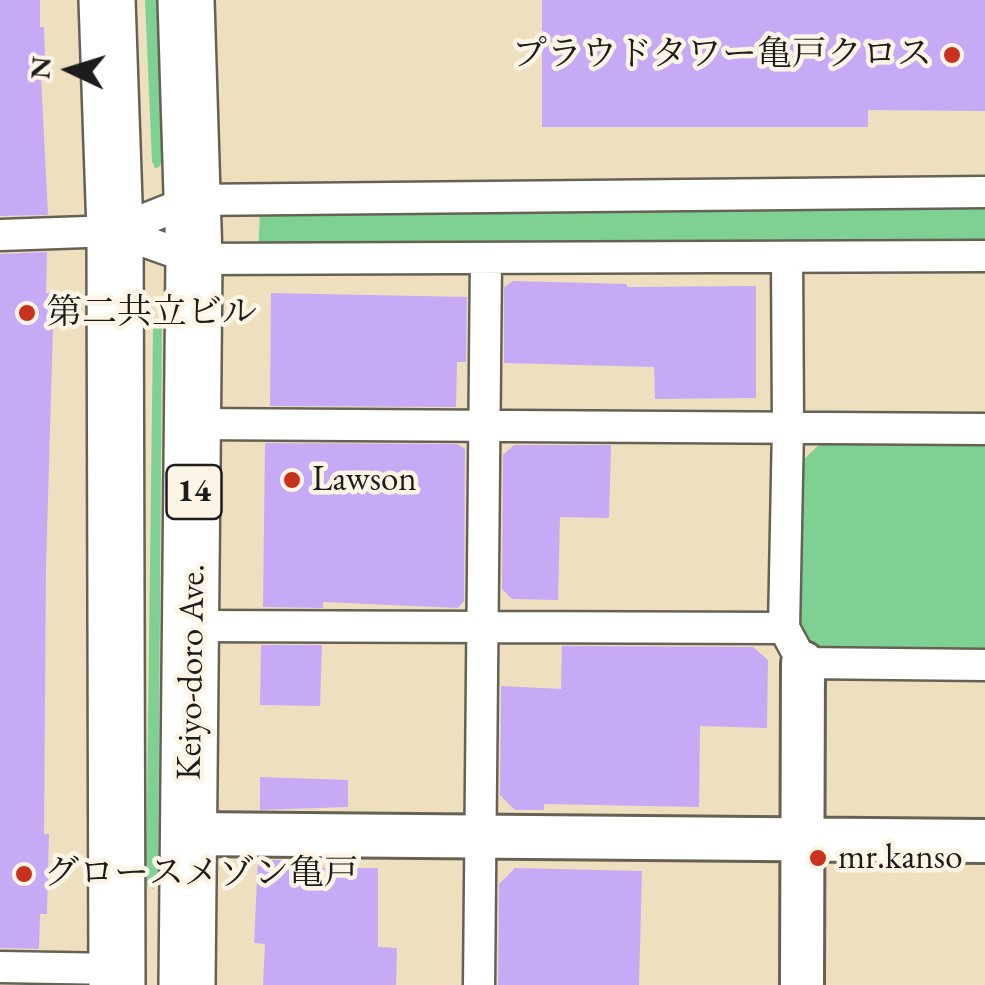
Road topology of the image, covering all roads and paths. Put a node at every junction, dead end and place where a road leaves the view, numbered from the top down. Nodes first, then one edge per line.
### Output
1 (107, 0) edge
2 (186, 0) edge
3 (985, 192) edge
4 (193, 200) junction
5 (116, 231) junction
6 (0, 235) edge
7 (985, 256) edge
8 (486, 258) junction
9 (787, 258) junction
10 (194, 259) junction
11 (194, 424) junction
12 (484, 426) junction
13 (788, 428) junction
14 (985, 429) edge
15 (193, 626) junction
16 (482, 627) junction
17 (794, 646) junction
18 (985, 665) edge
19 (190, 834) junction
20 (480, 837) junction
21 (802, 840) junction
22 (985, 841) edge
23 (0, 967) edge
24 (117, 977) edge
25 (188, 985) edge
26 (479, 985) edge
27 (802, 985) edge

1 - 5 highway, Keiyo-doro Ave. / 14
2 - 4 highway, Keiyo-doro Ave. / 14
3 - 4 street
4 - 5 street
4 - 10 highway, Keiyo-doro Ave. / 14
5 - 6 street
5 - 10 street
5 - 24 highway, Keiyo-doro Ave. / 14
7 - 9 street
8 - 9 street
8 - 10 street
8 - 12 street
9 - 13 street
10 - 11 highway, Keiyo-doro Ave. / 14
11 - 12 street
11 - 15 highway, Keiyo-doro Ave. / 14
12 - 13 street
12 - 16 street
13 - 14 street
13 - 17 street
15 - 16 street
15 - 19 highway, Keiyo-doro Ave. / 14
16 - 17 street
16 - 20 street
17 - 18 street
17 - 21 street
19 - 20 street
19 - 25 highway, Keiyo-doro Ave. / 14
20 - 21 street
20 - 26 street
21 - 22 street
21 - 27 street
23 - 24 street

